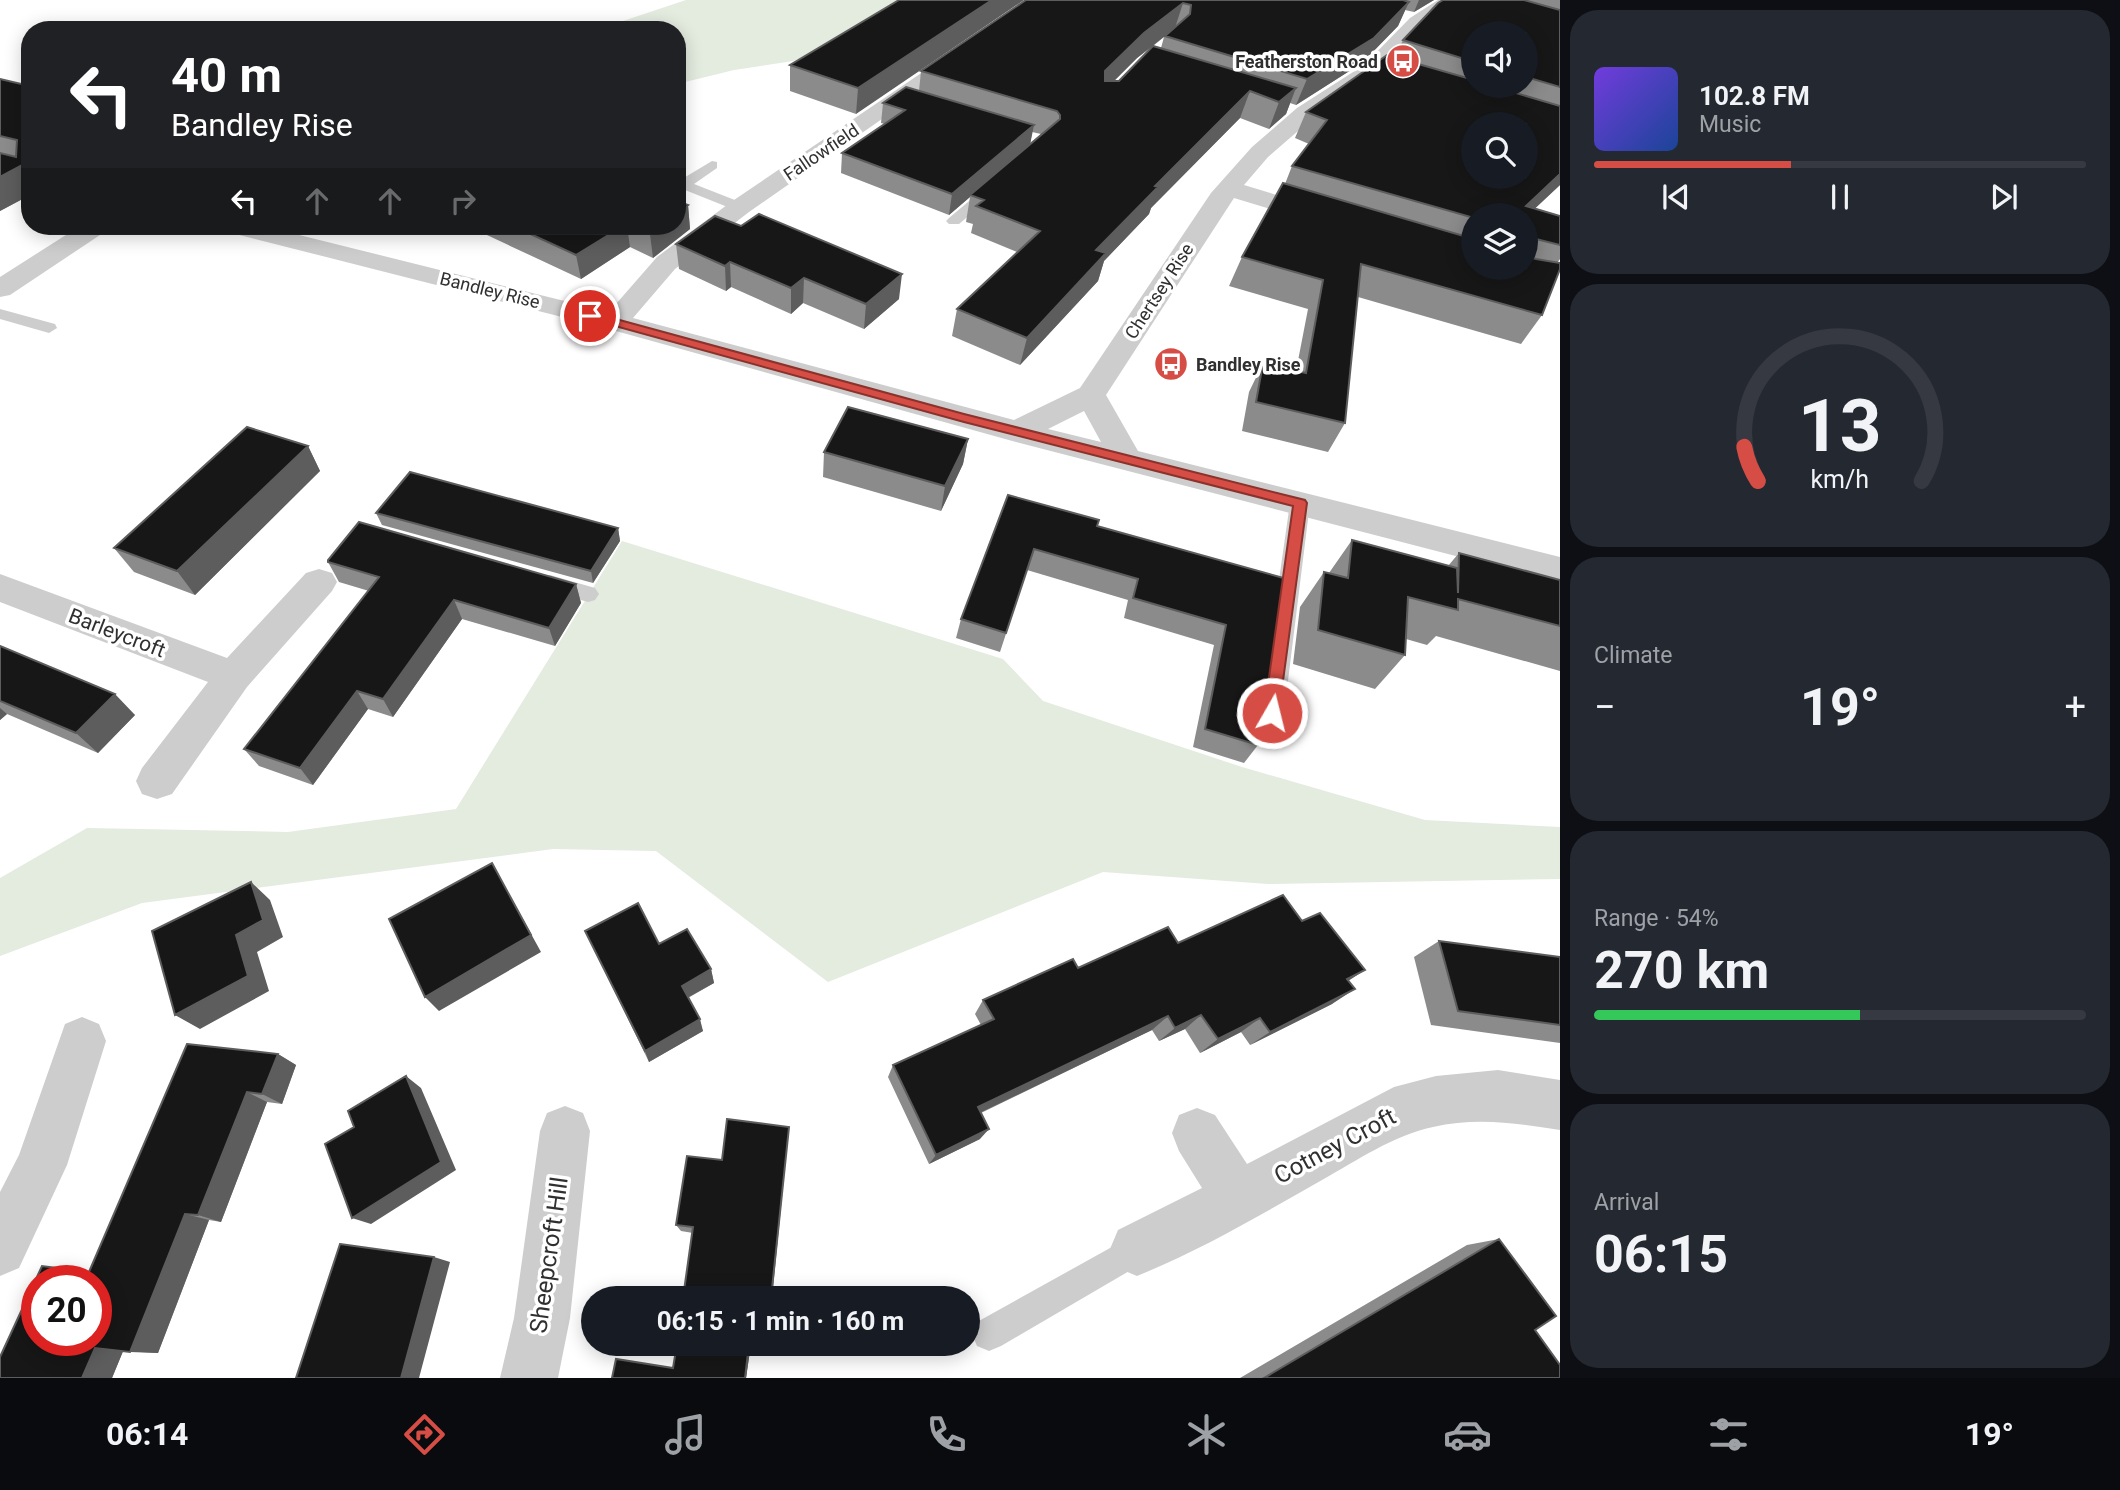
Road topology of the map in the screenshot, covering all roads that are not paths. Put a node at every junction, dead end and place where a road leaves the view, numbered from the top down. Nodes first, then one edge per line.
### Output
1 (1042, 0) edge
2 (1458, 1) edge
3 (1393, 16) edge
4 (1417, 22) junction
5 (1372, 70) junction
6 (1397, 78) edge
7 (712, 165) dead end
8 (1004, 178) edge
9 (686, 183) edge
10 (1228, 188) junction
11 (686, 189) edge
12 (740, 207) junction
13 (954, 221) dead end
14 (1344, 223) edge
15 (83, 235) edge
16 (269, 235) edge
17 (0, 289) edge
18 (0, 314) edge
19 (615, 322) junction
20 (49, 328) dead end
21 (1091, 395) junction
22 (1016, 432) junction
23 (1126, 459) junction
24 (1300, 503) junction
25 (1560, 570) edge
26 (323, 577) dead end
27 (535, 579) edge
28 (0, 588) edge
29 (588, 594) dead end
30 (234, 676) junction
31 (1272, 713) dead end
32 (157, 781) dead end
33 (82, 1041) dead end
34 (1560, 1105) edge
35 (565, 1131) dead end
36 (1197, 1133) dead end
37 (1238, 1198) junction
38 (0, 1249) edge
39 (1138, 1249) joint
40 (989, 1334) dead end
41 (529, 1378) edge

1 - 12 street, Fallowfield
2 - 4 street, Chertsey Rise
3 - 4 street
4 - 5 street, Chertsey Rise
5 - 6 street
5 - 10 street, Chertsey Rise
7 - 9 lane
8 - 13 lane
10 - 14 street
10 - 21 street, Chertsey Rise
11 - 12 lane
12 - 19 street, Fallowfield
15 - 17 street
16 - 19 street, Bandley Rise
18 - 20 lane
19 - 22 street, Bandley Rise
21 - 22 street
21 - 23 street
22 - 23 street, Bandley Rise
23 - 24 street, Bandley Rise
24 - 25 street, Bandley Rise
24 - 31 lane
26 - 30 street
27 - 29 lane
28 - 30 street, Barleycroft
30 - 32 street
33 - 38 street
34 - 37 street, Cotney Croft
35 - 41 street, Sheepcroft Hill
36 - 37 street
37 - 39 street, Cotney Croft
39 - 40 lane

